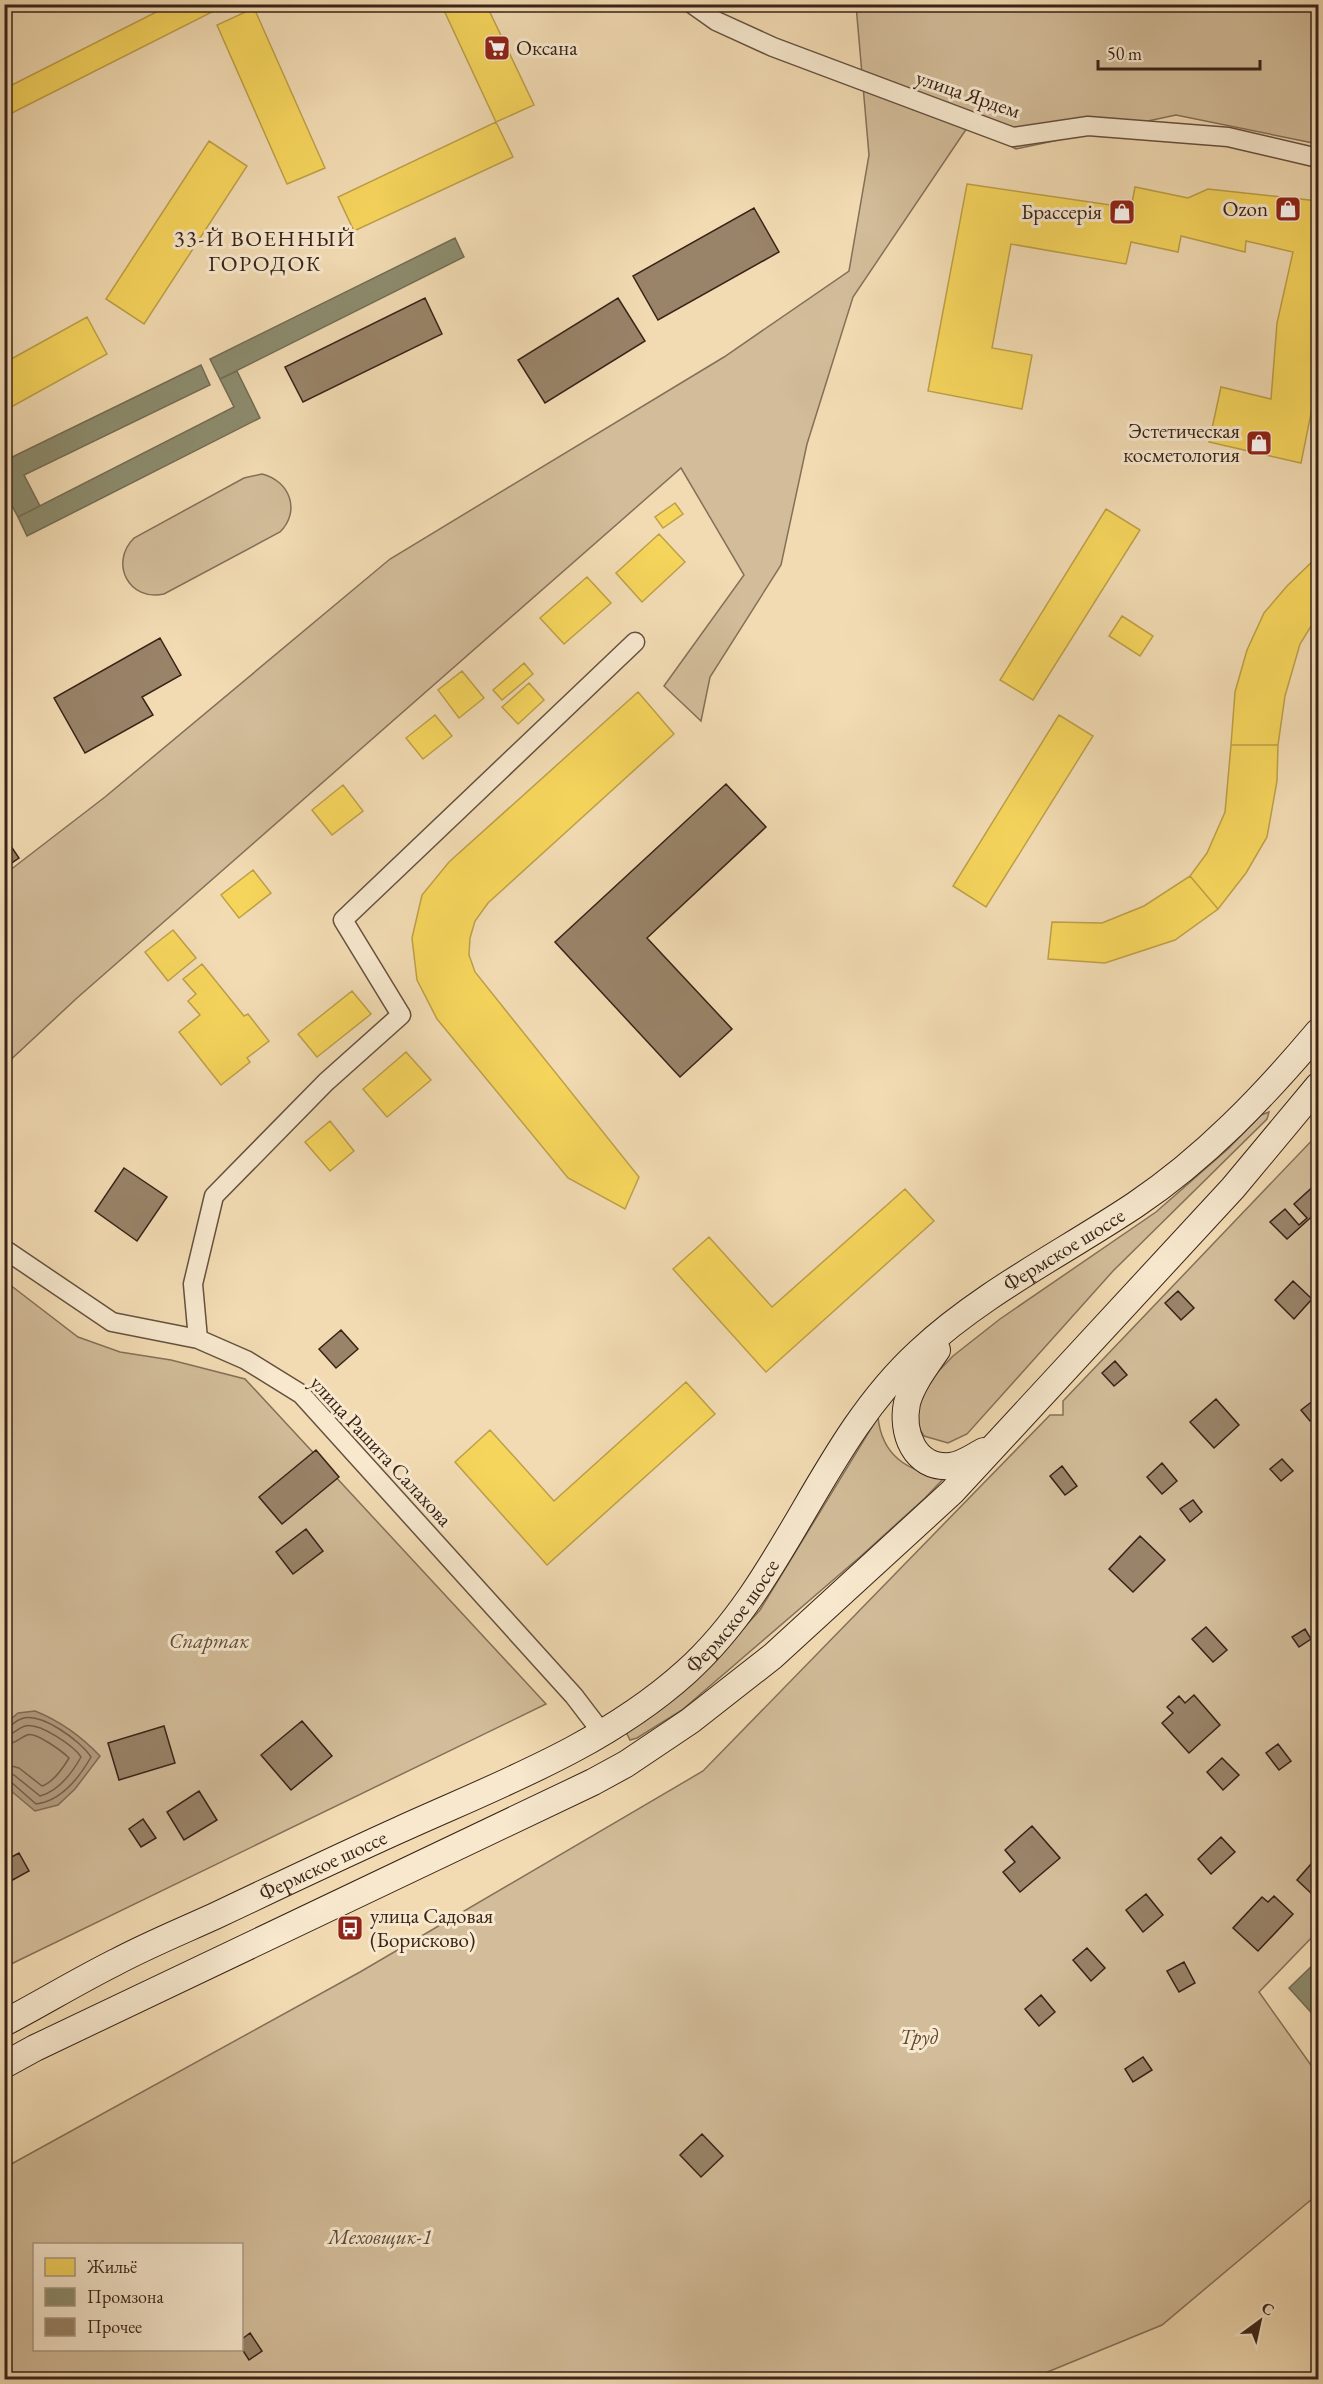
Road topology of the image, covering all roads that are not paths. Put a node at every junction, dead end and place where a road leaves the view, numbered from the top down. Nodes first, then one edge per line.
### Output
1 (692, 4) edge
2 (1318, 158) edge
3 (635, 642) dead end
4 (1318, 1032) edge
5 (1318, 1086) edge
6 (4, 1249) edge
7 (957, 1319) junction
8 (198, 1340) junction
9 (996, 1443) junction
10 (603, 1734) junction
11 (626, 1764) junction
12 (4, 2023) edge
13 (4, 2065) edge

1 - 2 street, улица Ярдем
3 - 8 street
4 - 7 main road, Фермское шоссе
5 - 9 main road, Фермское шоссе
6 - 8 street, улица Рашита Салахова
7 - 9 main road
7 - 10 main road, Фермское шоссе
8 - 10 street, улица Рашита Салахова
9 - 11 main road, Фермское шоссе
10 - 11 main road
10 - 12 main road, Фермское шоссе
11 - 13 main road, Фермское шоссе

